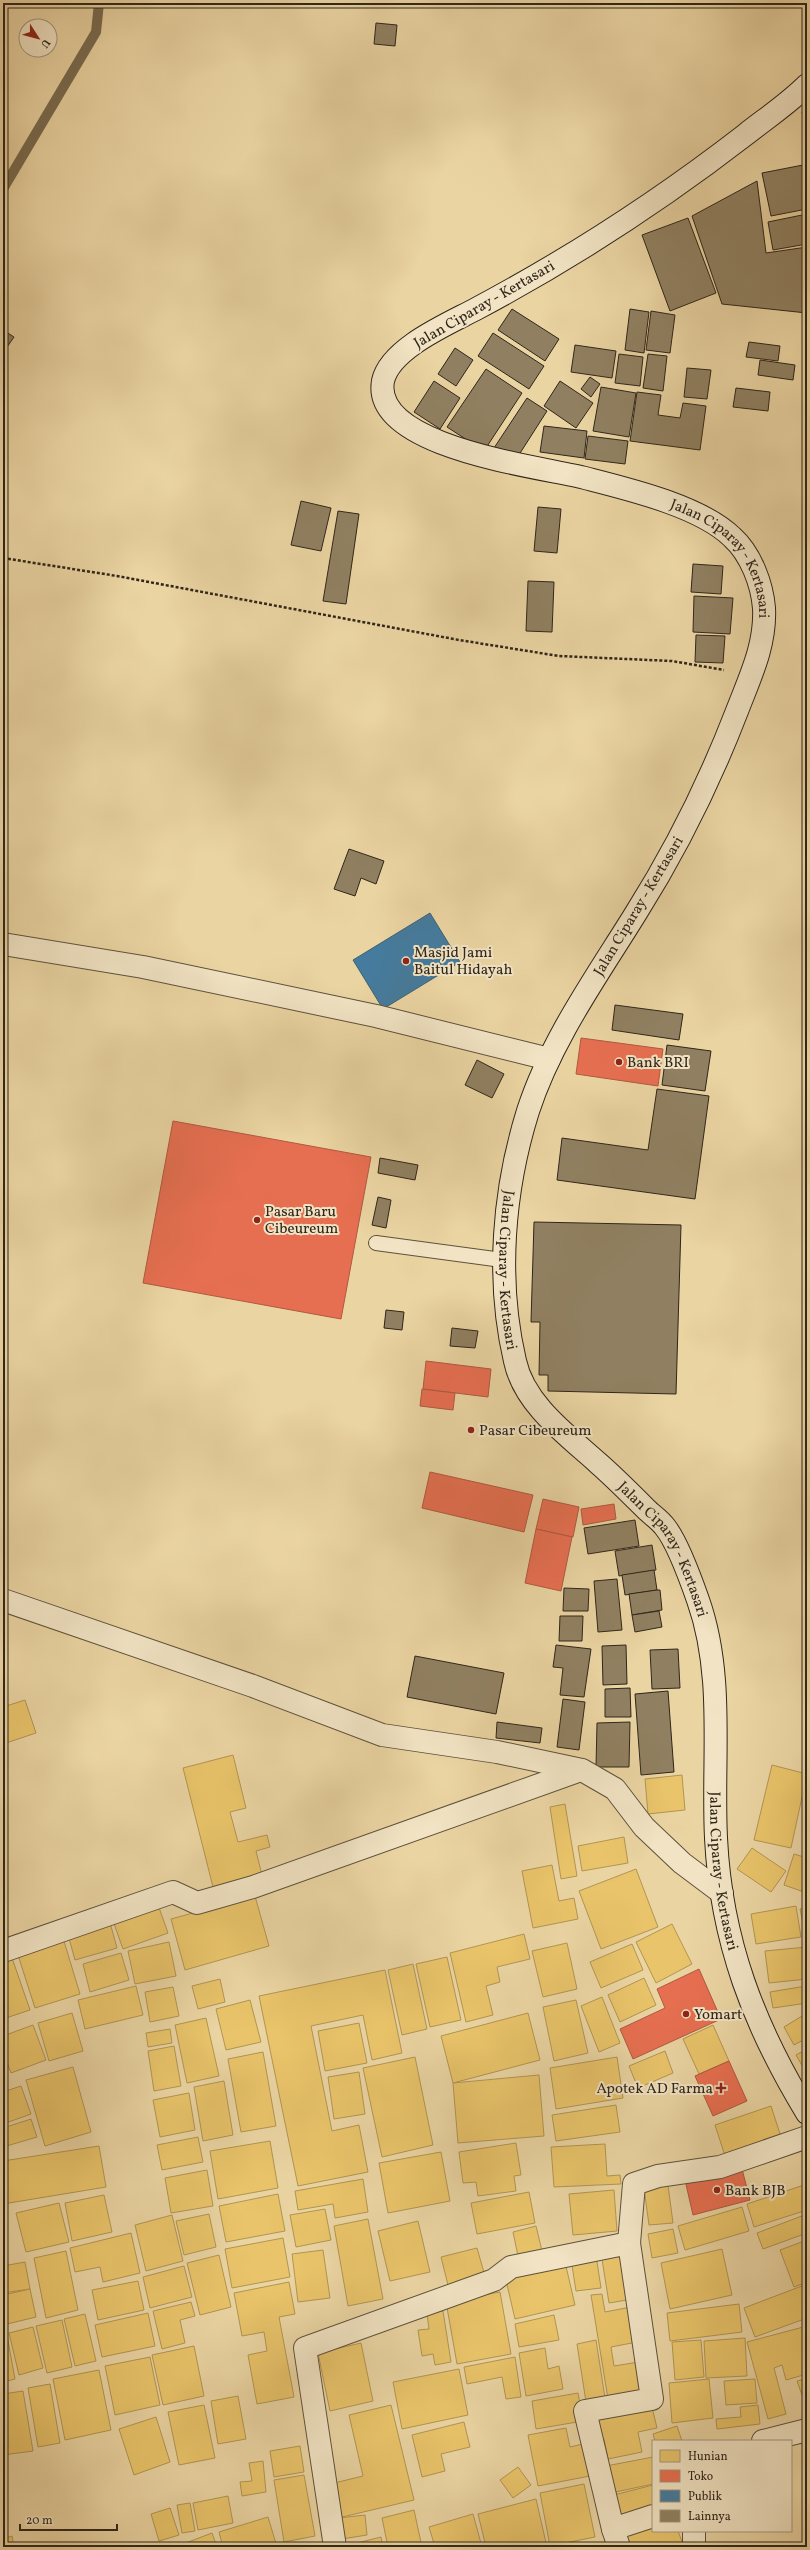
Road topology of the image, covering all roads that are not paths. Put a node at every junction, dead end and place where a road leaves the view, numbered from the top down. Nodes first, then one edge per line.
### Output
1 (807, 85) edge
2 (3, 944) edge
3 (549, 1059) junction
4 (376, 1243) dead end
5 (502, 1260) junction
6 (3, 1600) edge
7 (582, 1770) junction
8 (722, 1893) junction
9 (3, 1952) edge
10 (807, 2113) edge
11 (807, 2137) edge
12 (629, 2243) junction
13 (807, 2430) edge
14 (767, 2440) edge
15 (652, 2517) edge
16 (694, 2532) edge
17 (616, 2538) edge
18 (335, 2547) edge
19 (694, 2547) edge

1 - 3 street, Jalan Ciparay - Kertasari
2 - 3 street
3 - 5 street, Jalan Ciparay - Kertasari
4 - 5 lane
5 - 8 street, Jalan Ciparay - Kertasari
6 - 7 street
7 - 8 street
7 - 9 street
8 - 10 street, Jalan Ciparay - Kertasari
11 - 12 street
12 - 17 street
12 - 18 street
13 - 14 street
15 - 17 street
16 - 19 street

